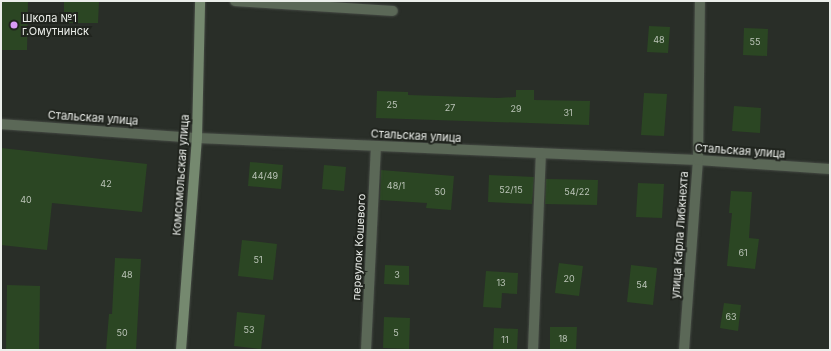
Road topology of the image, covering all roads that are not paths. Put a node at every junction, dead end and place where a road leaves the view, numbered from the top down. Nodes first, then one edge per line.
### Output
1 (200, 1) edge
2 (235, 1) edge
3 (700, 1) edge
4 (393, 11) dead end
5 (1, 124) edge
6 (197, 138) junction
7 (376, 146) junction
8 (541, 153) junction
9 (698, 160) junction
10 (830, 169) edge
11 (181, 350) edge
12 (366, 350) edge
13 (533, 350) edge
14 (684, 350) edge

1 - 6 main road, Комсомольская улица
2 - 4 street
3 - 9 street, улица Карла Либкнехта
5 - 6 street, Стальская улица
6 - 7 street, Стальская улица
6 - 11 main road, Комсомольская улица
7 - 8 street, Стальская улица
7 - 12 street, переулок Кошевого
8 - 9 street, Стальская улица
8 - 13 street
9 - 10 street, Стальская улица
9 - 14 street, улица Карла Либкнехта

